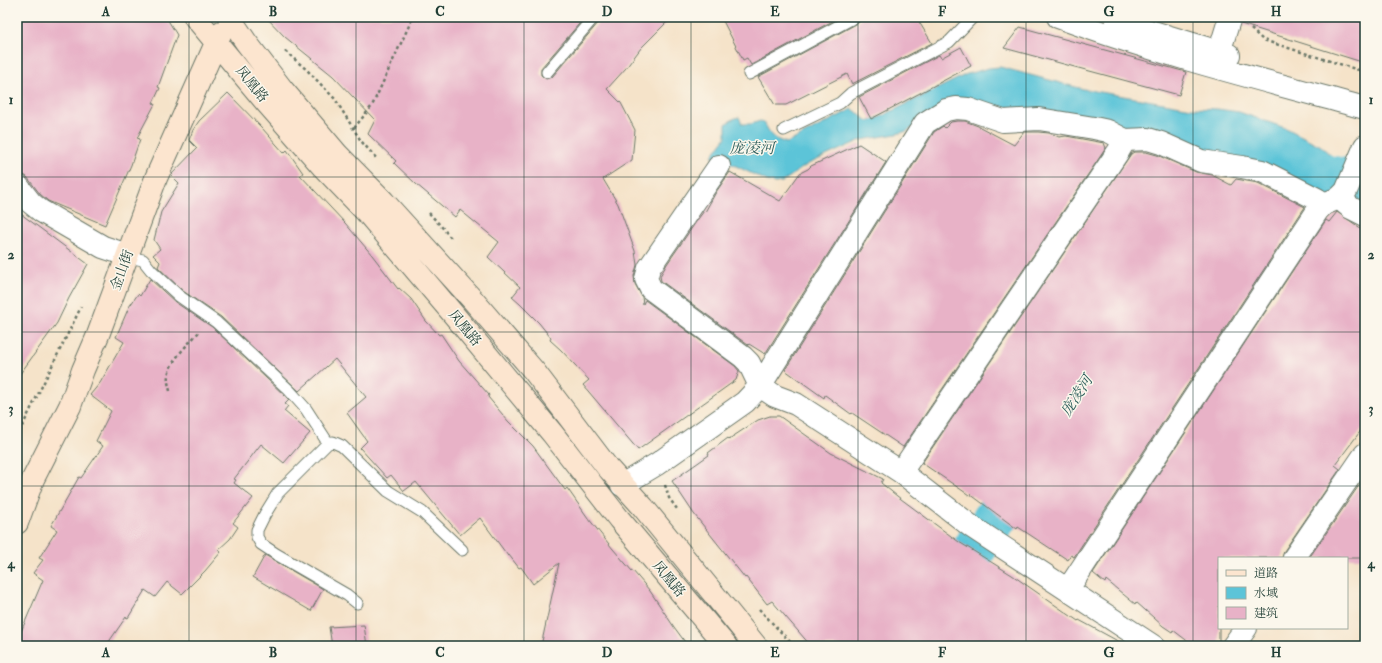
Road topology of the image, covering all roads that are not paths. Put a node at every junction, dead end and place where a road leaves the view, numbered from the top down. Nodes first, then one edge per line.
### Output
1 (228, 17) edge
2 (594, 17) edge
3 (855, 17) edge
4 (973, 17) edge
5 (1058, 17) edge
6 (1103, 17) edge
7 (1230, 17) edge
8 (206, 26) edge
9 (1219, 53) junction
10 (547, 72) dead end
11 (749, 74) dead end
12 (1365, 94) edge
13 (1365, 108) edge
14 (784, 130) dead end
15 (1124, 140) junction
16 (1362, 153) edge
17 (719, 166) dead end
18 (17, 185) edge
19 (1336, 198) junction
20 (1365, 215) edge
21 (123, 254) junction
22 (760, 386) junction
23 (328, 443) junction
24 (1365, 454) edge
25 (901, 472) junction
26 (622, 485) junction
27 (17, 498) edge
28 (17, 523) edge
29 (462, 550) dead end
30 (1295, 557) edge
31 (1068, 590) junction
32 (357, 603) dead end
33 (1245, 629) edge
34 (726, 646) edge
35 (756, 646) edge
36 (1153, 646) edge
37 (1233, 646) edge

1 - 8 main road, 金山街
1 - 26 main road, 凤凰路
2 - 10 lane
3 - 11 lane
4 - 14 lane
5 - 13 street
6 - 9 street
7 - 9 street
8 - 21 main road, 金山街
8 - 34 main road, 凤凰路
9 - 12 street
15 - 19 street
15 - 22 street
15 - 25 street
16 - 19 street
17 - 22 street
18 - 21 street
19 - 20 street
19 - 31 street
21 - 23 lane
21 - 27 main road, 金山街
21 - 28 main road, 金山街
22 - 25 street
22 - 26 street
23 - 29 lane
23 - 32 lane
24 - 30 street
25 - 31 street
26 - 35 main road, 凤凰路
31 - 36 street
33 - 37 street

